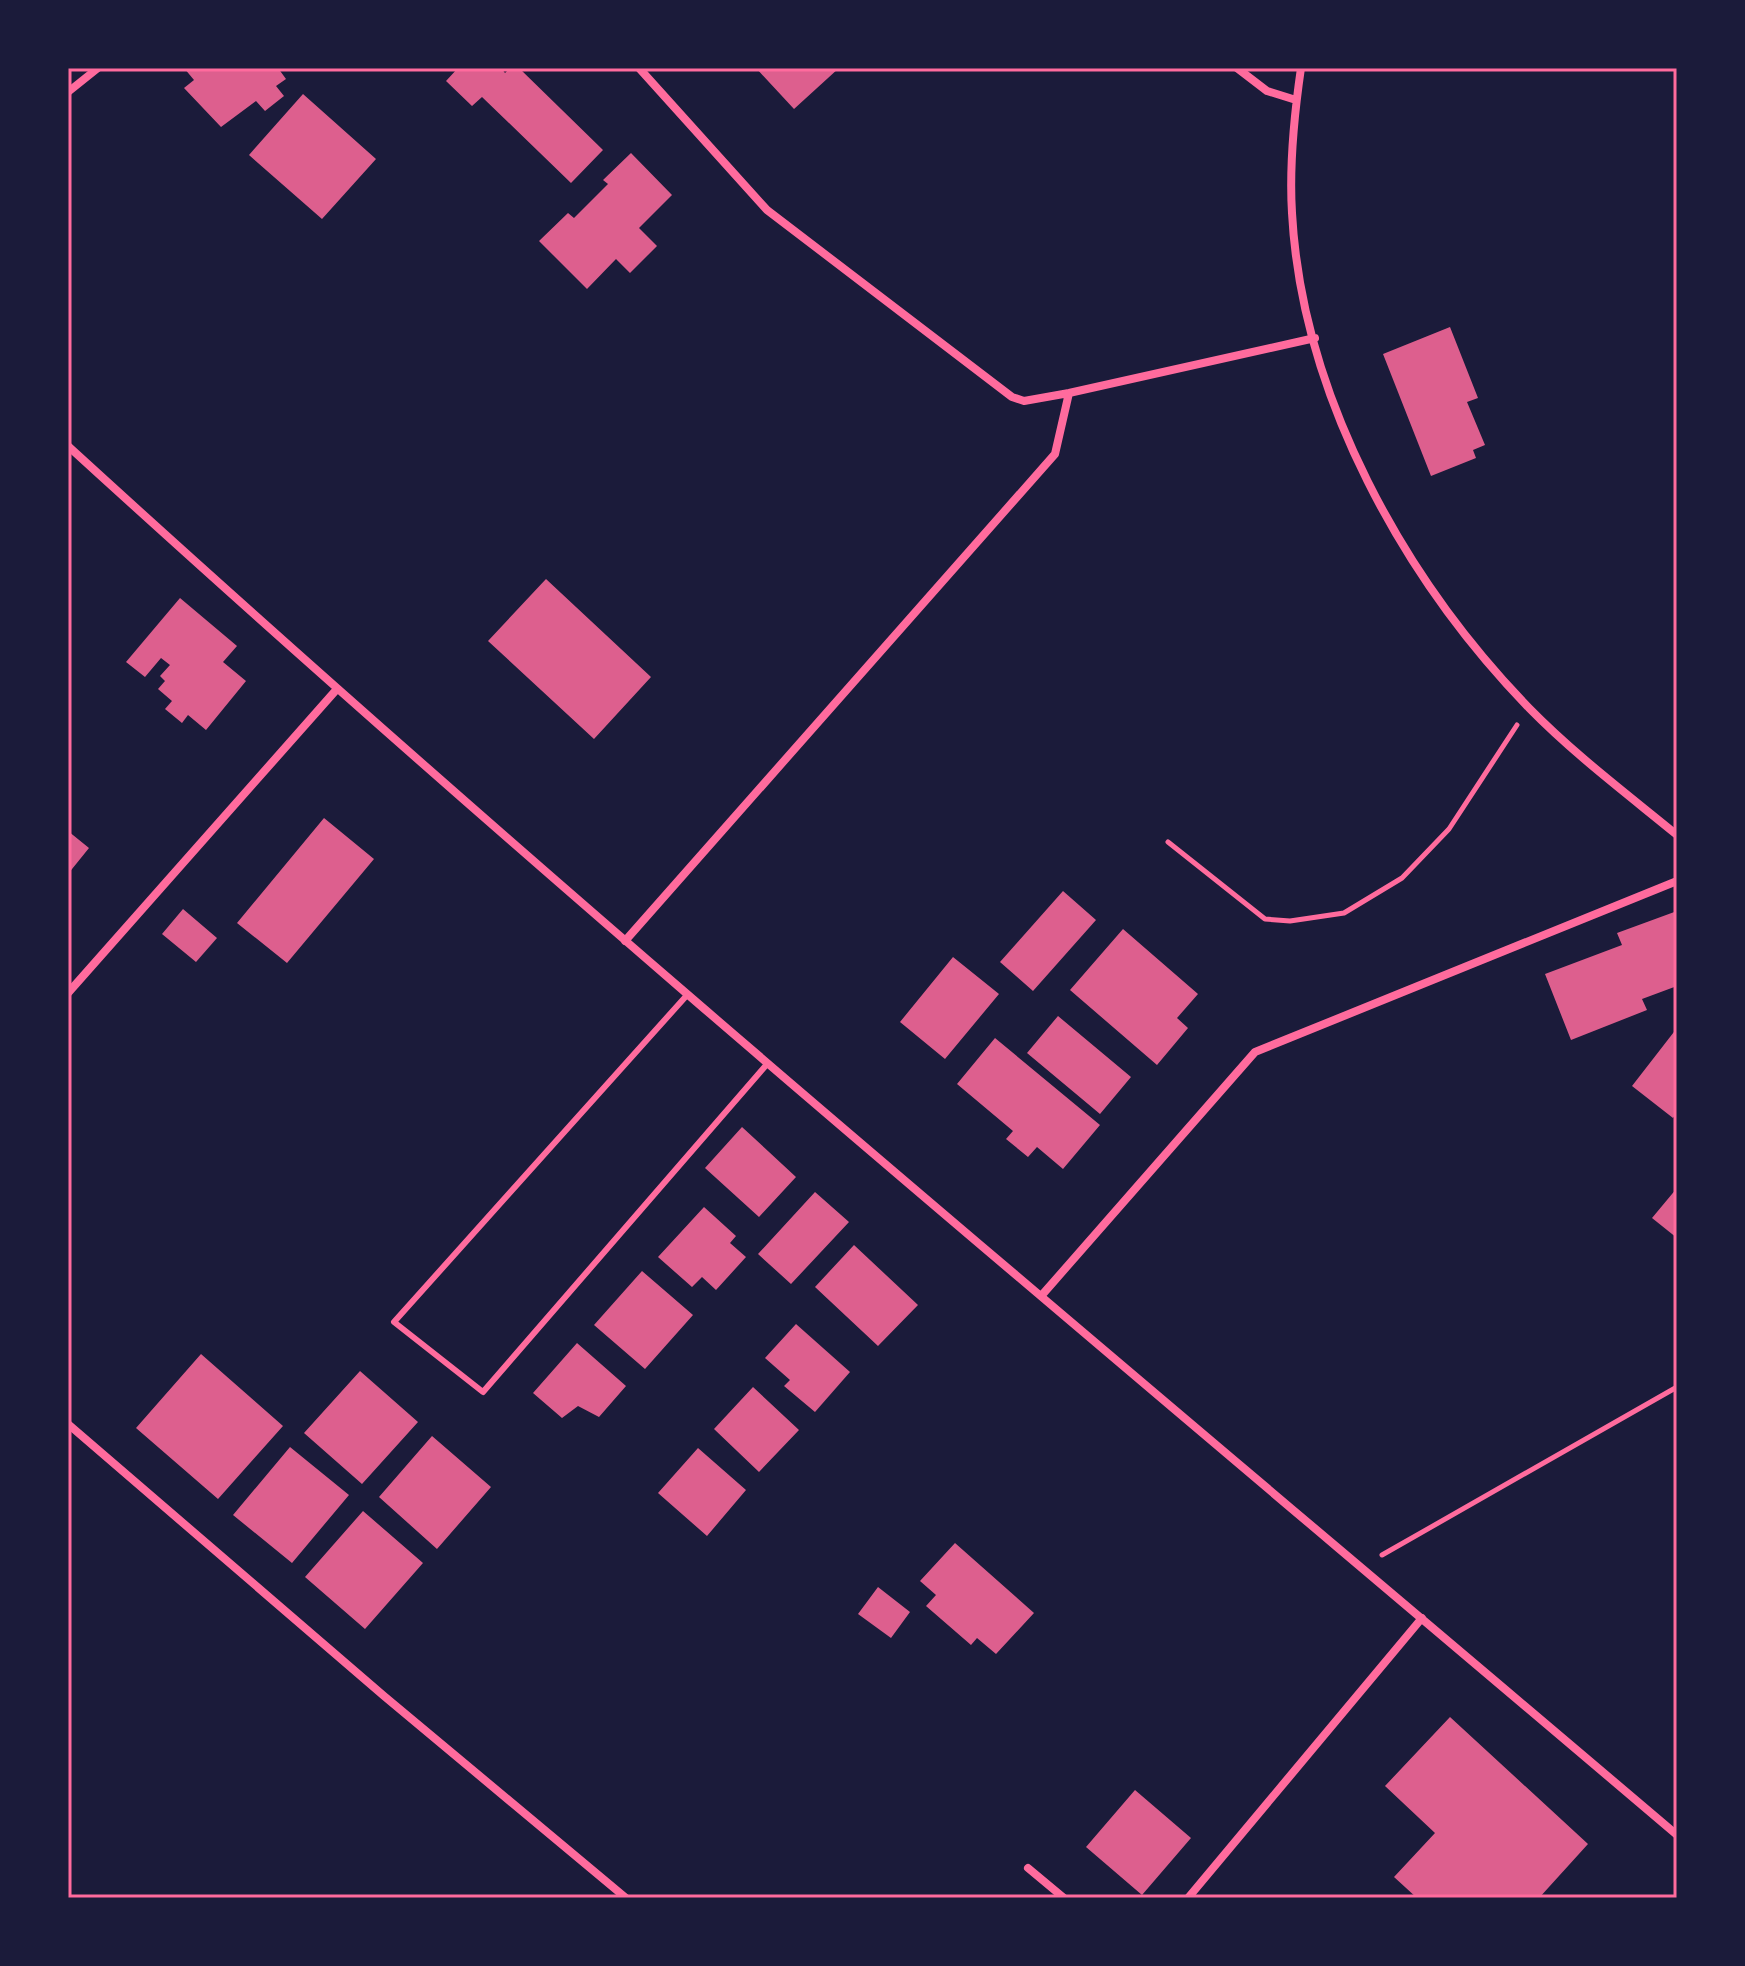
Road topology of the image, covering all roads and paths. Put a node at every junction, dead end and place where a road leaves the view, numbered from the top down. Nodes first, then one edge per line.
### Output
1 (98, 68) edge
2 (639, 68) edge
3 (1237, 68) edge
4 (1301, 68) edge
5 (68, 92) edge
6 (1296, 100) junction
7 (1315, 338) junction
8 (1069, 393) junction
9 (68, 446) edge
10 (337, 689) junction
11 (1529, 708) junction
12 (1677, 835) edge
13 (1168, 842) dead end
14 (1677, 881) edge
15 (625, 941) junction
16 (68, 993) edge
17 (688, 994) junction
18 (768, 1063) junction
19 (1042, 1295) junction
20 (1677, 1387) edge
21 (68, 1424) edge
22 (1361, 1567) junction
23 (1422, 1618) junction
24 (1677, 1835) edge
25 (1028, 1868) dead end
26 (626, 1898) edge
27 (1064, 1898) edge
28 (1188, 1898) edge

1 - 5 street
2 - 8 street
3 - 6 street
4 - 6 street
6 - 7 street
7 - 8 street
7 - 11 street
8 - 15 street
9 - 10 street
10 - 15 street
10 - 16 street
11 - 12 street
11 - 13 path
14 - 19 street
15 - 17 street
17 - 18 street
17 - 18 lane
18 - 19 street
19 - 22 street
20 - 22 path
21 - 26 street
22 - 23 street
23 - 24 street
23 - 28 street
25 - 27 street

